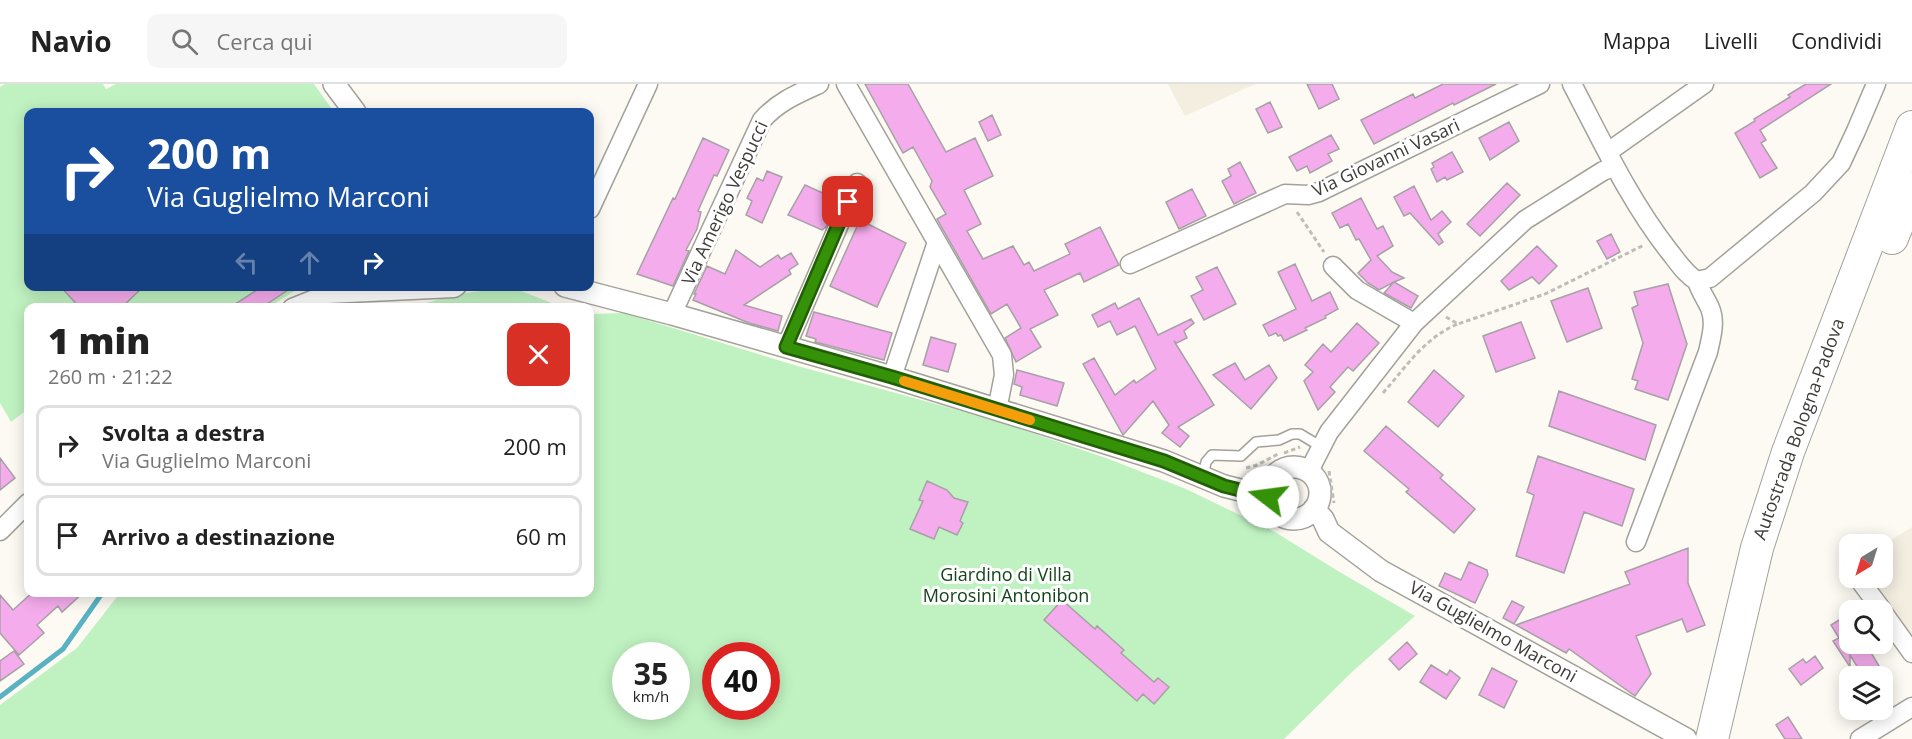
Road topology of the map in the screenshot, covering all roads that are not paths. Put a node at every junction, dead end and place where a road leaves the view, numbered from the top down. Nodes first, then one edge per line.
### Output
1 (334, 84) edge
2 (648, 84) edge
3 (819, 84) edge
4 (846, 84) edge
5 (1540, 84) edge
6 (1572, 84) edge
7 (1704, 84) edge
8 (1876, 84) edge
9 (352, 108) edge
10 (1912, 127) edge
11 (1611, 159) junction
12 (856, 183) dead end
13 (1912, 189) edge
14 (594, 200) edge
15 (937, 242) junction
16 (1130, 264) dead end
17 (1333, 266) road end
18 (1697, 281) junction
19 (390, 291) edge
20 (584, 291) edge
21 (304, 303) edge
22 (672, 314) junction
23 (1414, 323) junction
24 (786, 347) junction
25 (892, 377) junction
26 (997, 410) junction
27 (1319, 449) junction
28 (1309, 471) junction
29 (1203, 477) junction
30 (1268, 497) junction
31 (24, 507) edge
32 (1324, 507) junction
33 (0, 531) edge
34 (1636, 542) dead end
35 (1767, 552) junction
36 (1893, 626) edge
37 (1912, 653) edge
38 (1912, 707) edge
39 (1686, 739) edge
40 (1712, 739) edge
41 (1731, 739) edge
42 (1860, 739) edge

1 - 9 street
2 - 14 street
3 - 22 street, Via Amerigo Vespucci
4 - 15 street
5 - 16 street, Via Giovanni Vasari
6 - 11 street
7 - 11 street
8 - 18 street
10 - 35 highway, Autostrada Bologna-Padova
11 - 18 street
11 - 23 street
12 - 24 street
13 - 35 highway, Autostrada Bologna-Padova
15 - 25 street
15 - 26 street
17 - 23 street
18 - 34 street
19 - 21 street
20 - 22 street
22 - 24 street
23 - 27 street
24 - 25 street
25 - 26 street
26 - 29 street
27 - 28 street
27 - 29 lane
28 - 30 street
28 - 32 street
29 - 30 street
30 - 32 street
31 - 33 street
32 - 39 street, Via Guglielmo Marconi
35 - 40 highway, Autostrada Bologna-Padova
35 - 41 highway, Autostrada Bologna-Padova
36 - 37 street
38 - 42 street

